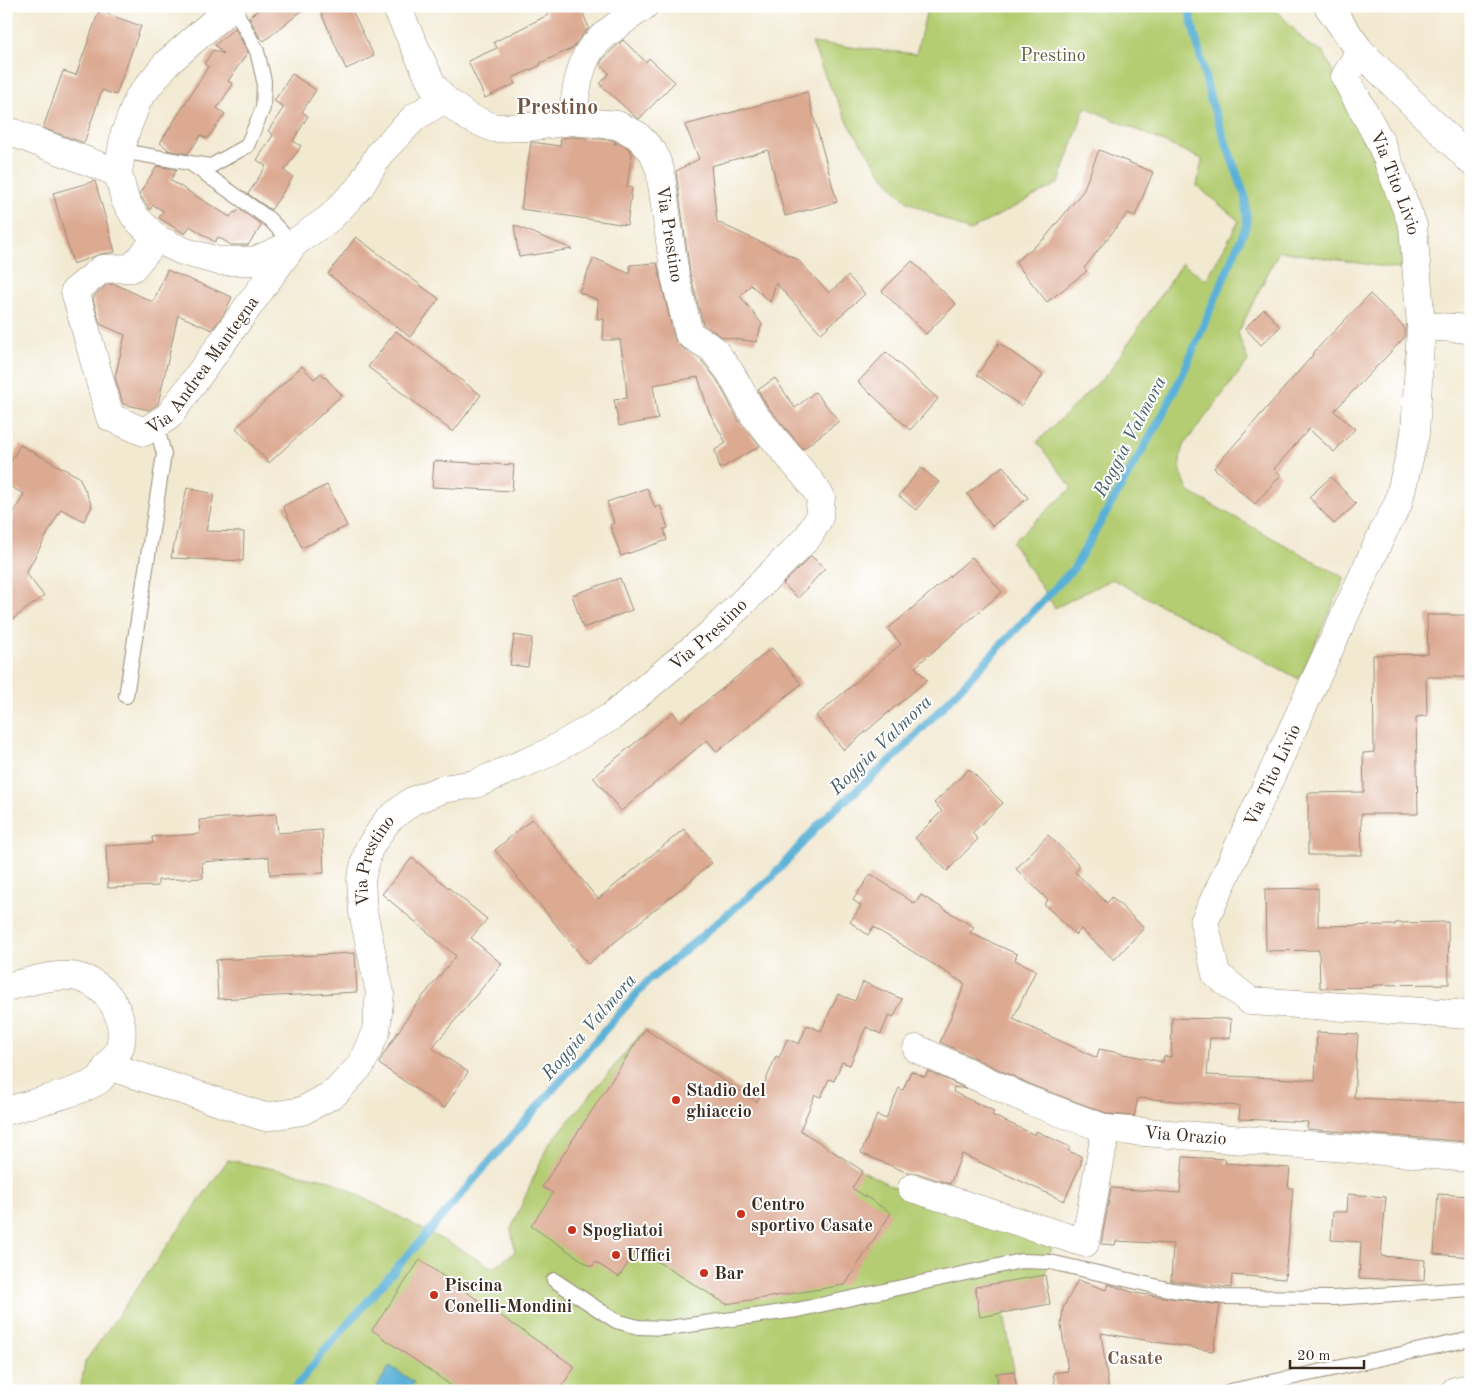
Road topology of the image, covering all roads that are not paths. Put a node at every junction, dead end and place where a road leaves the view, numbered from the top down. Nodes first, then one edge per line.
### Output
1 (232, 6) edge
2 (396, 6) edge
3 (644, 6) edge
4 (1328, 6) edge
5 (1360, 51) junction
6 (444, 99) junction
7 (572, 121) junction
8 (6, 130) edge
9 (1471, 161) edge
10 (120, 162) junction
11 (190, 163) junction
12 (157, 239) junction
13 (293, 244) junction
14 (1421, 326) junction
15 (1471, 329) edge
16 (156, 424) junction
17 (126, 696) dead end
18 (6, 987) edge
19 (1471, 1015) edge
20 (917, 1049) dead end
21 (108, 1066) junction
22 (6, 1111) edge
23 (1106, 1129) junction
24 (1471, 1158) edge
25 (912, 1188) dead end
26 (554, 1280) dead end
27 (1471, 1290) edge
28 (1471, 1339) edge
29 (1471, 1388) edge
30 (1230, 1391) edge
31 (1456, 1391) edge

1 - 10 street, Via Andrea Mantegna
1 - 11 lane
2 - 6 street, Via Prestino
3 - 7 street
4 - 5 street
5 - 9 street
5 - 14 street, Via Tito Livio
6 - 7 street, Via Prestino
6 - 13 street, Via Andrea Mantegna
7 - 21 street, Via Prestino
8 - 10 street
10 - 11 lane
10 - 12 street, Via Andrea Mantegna
11 - 13 lane
12 - 13 street, Via Andrea Mantegna
12 - 16 street, Via Andrea Mantegna
13 - 16 street, Via Andrea Mantegna
14 - 15 street
14 - 19 street, Via Tito Livio
16 - 17 lane
18 - 21 street
20 - 23 street, Via Orazio
21 - 22 street
23 - 24 street, Via Orazio
23 - 25 street
26 - 27 lane
28 - 30 lane
29 - 31 street

